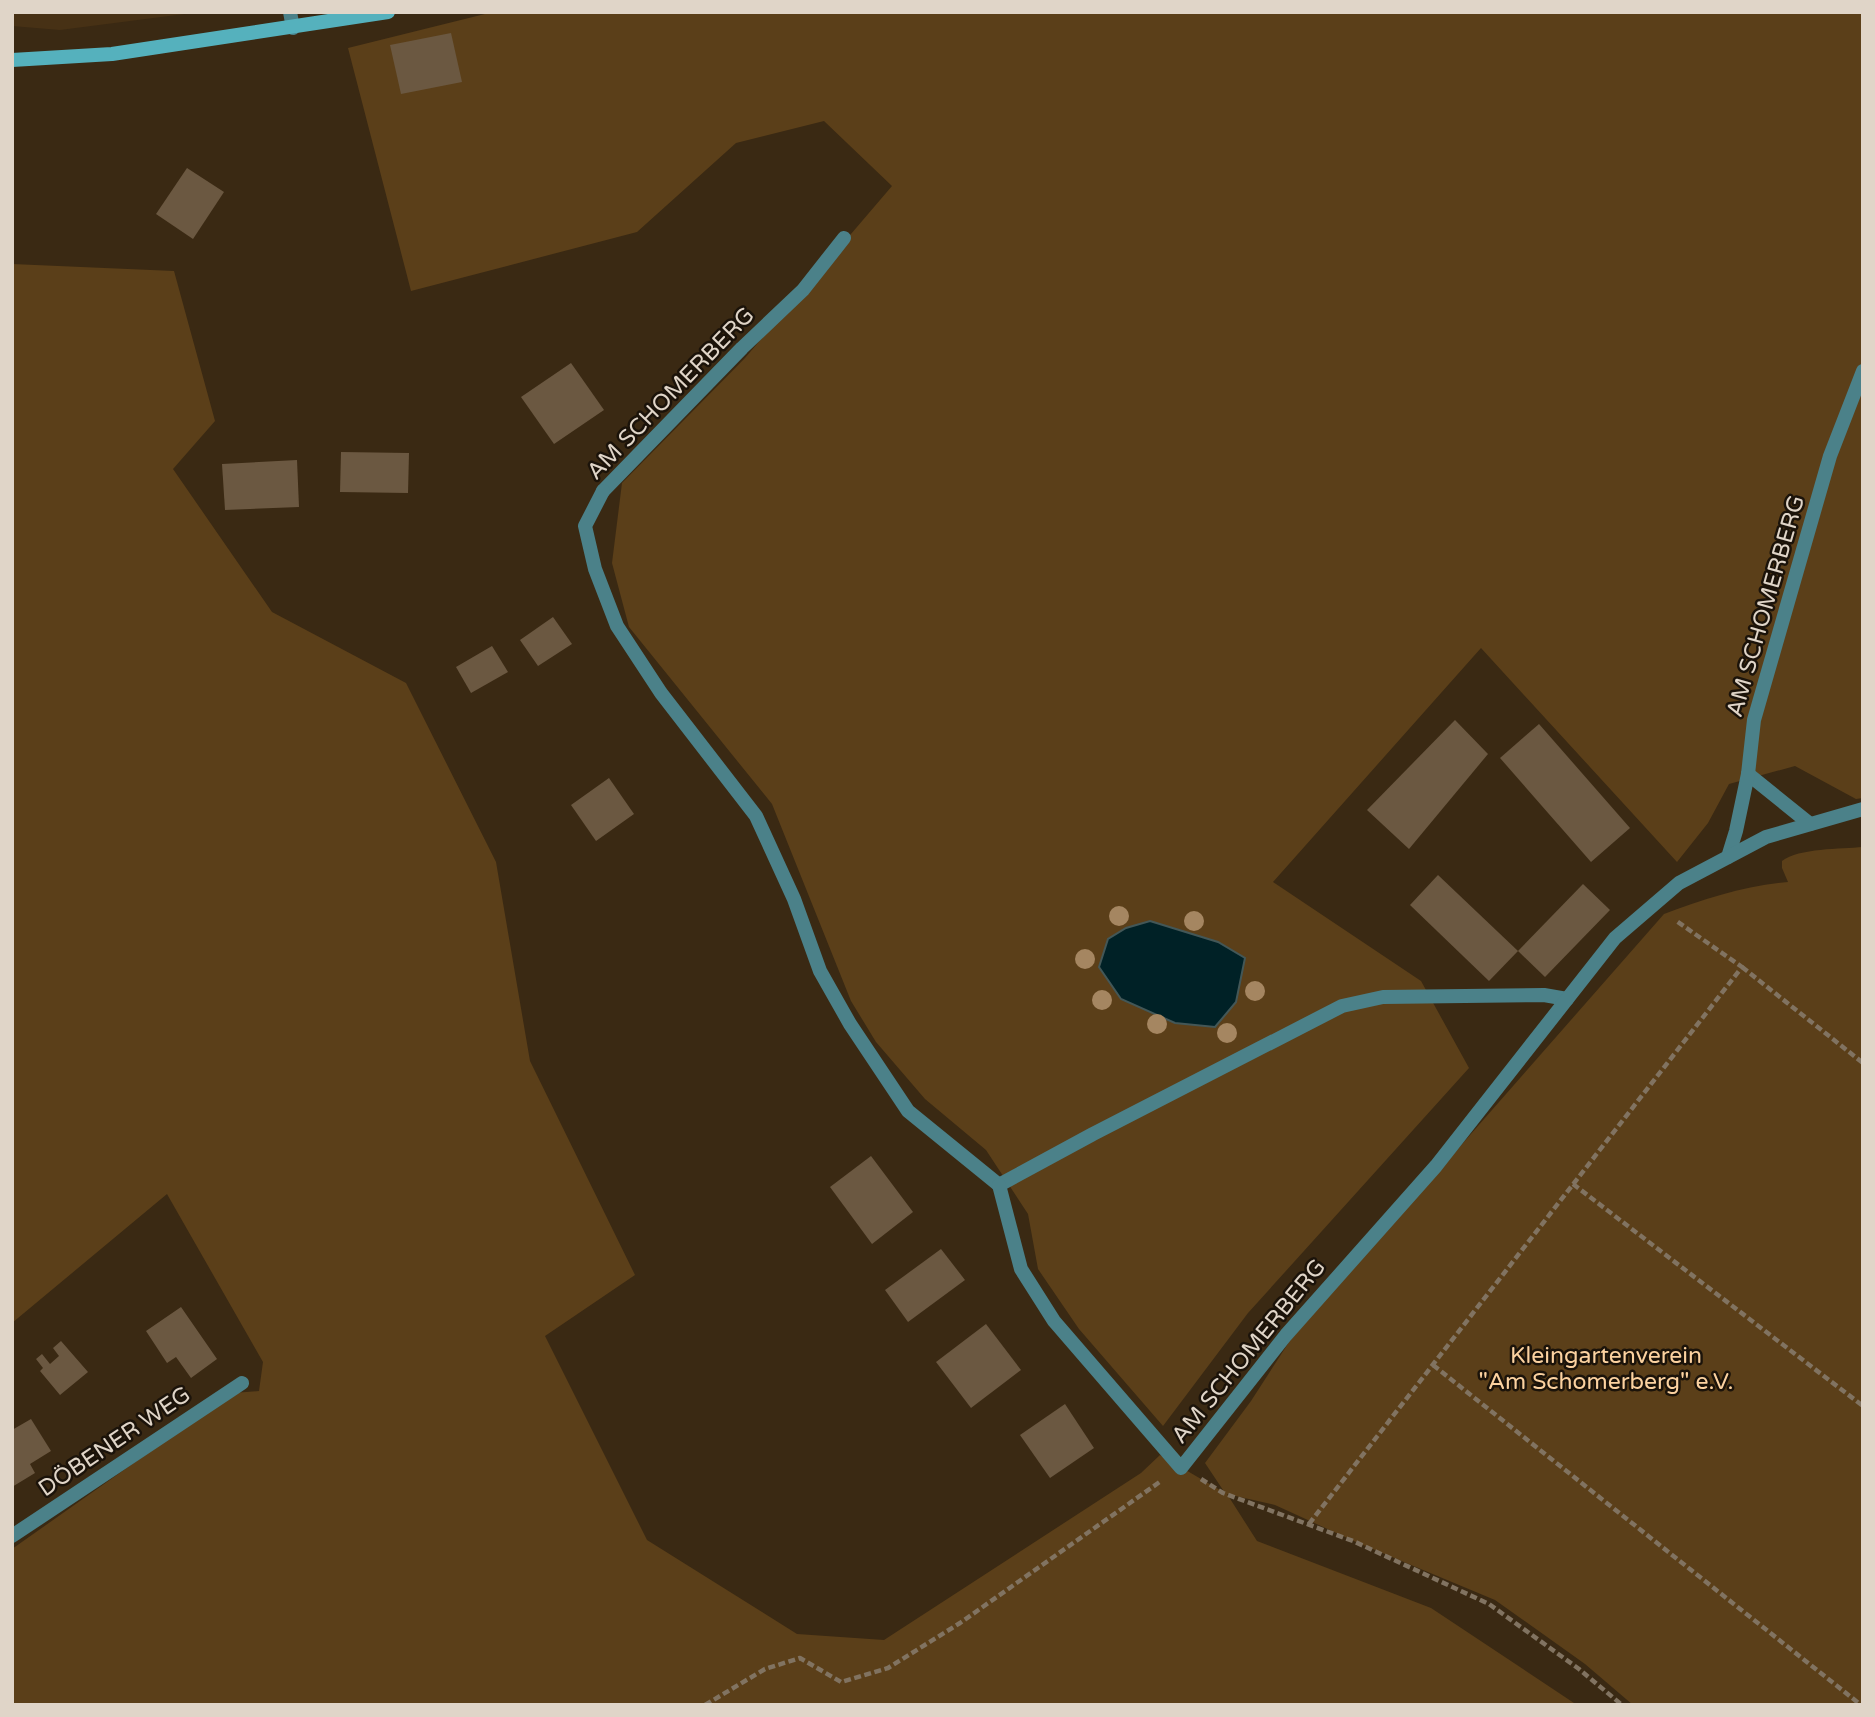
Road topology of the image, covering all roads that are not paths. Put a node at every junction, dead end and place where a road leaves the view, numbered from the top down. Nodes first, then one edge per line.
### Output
1 (290, 12) edge
2 (388, 12) edge
3 (293, 28) junction
4 (12, 60) edge
5 (844, 238) dead end
6 (1863, 372) edge
7 (1748, 774) junction
8 (1863, 809) edge
9 (1810, 824) junction
10 (1728, 857) junction
11 (1567, 999) junction
12 (999, 1185) junction
13 (242, 1383) dead end
14 (12, 1536) edge

1 - 3 street
2 - 3 main road
3 - 4 main road
5 - 12 street, AM SCHOMERBERG
6 - 7 street, AM SCHOMERBERG
7 - 9 street
7 - 10 street, AM SCHOMERBERG
8 - 9 street, AM SCHOMERBERG
9 - 10 street, AM SCHOMERBERG
10 - 11 street, AM SCHOMERBERG
11 - 12 street
11 - 12 street, AM SCHOMERBERG
13 - 14 street, DÖBENER WEG

